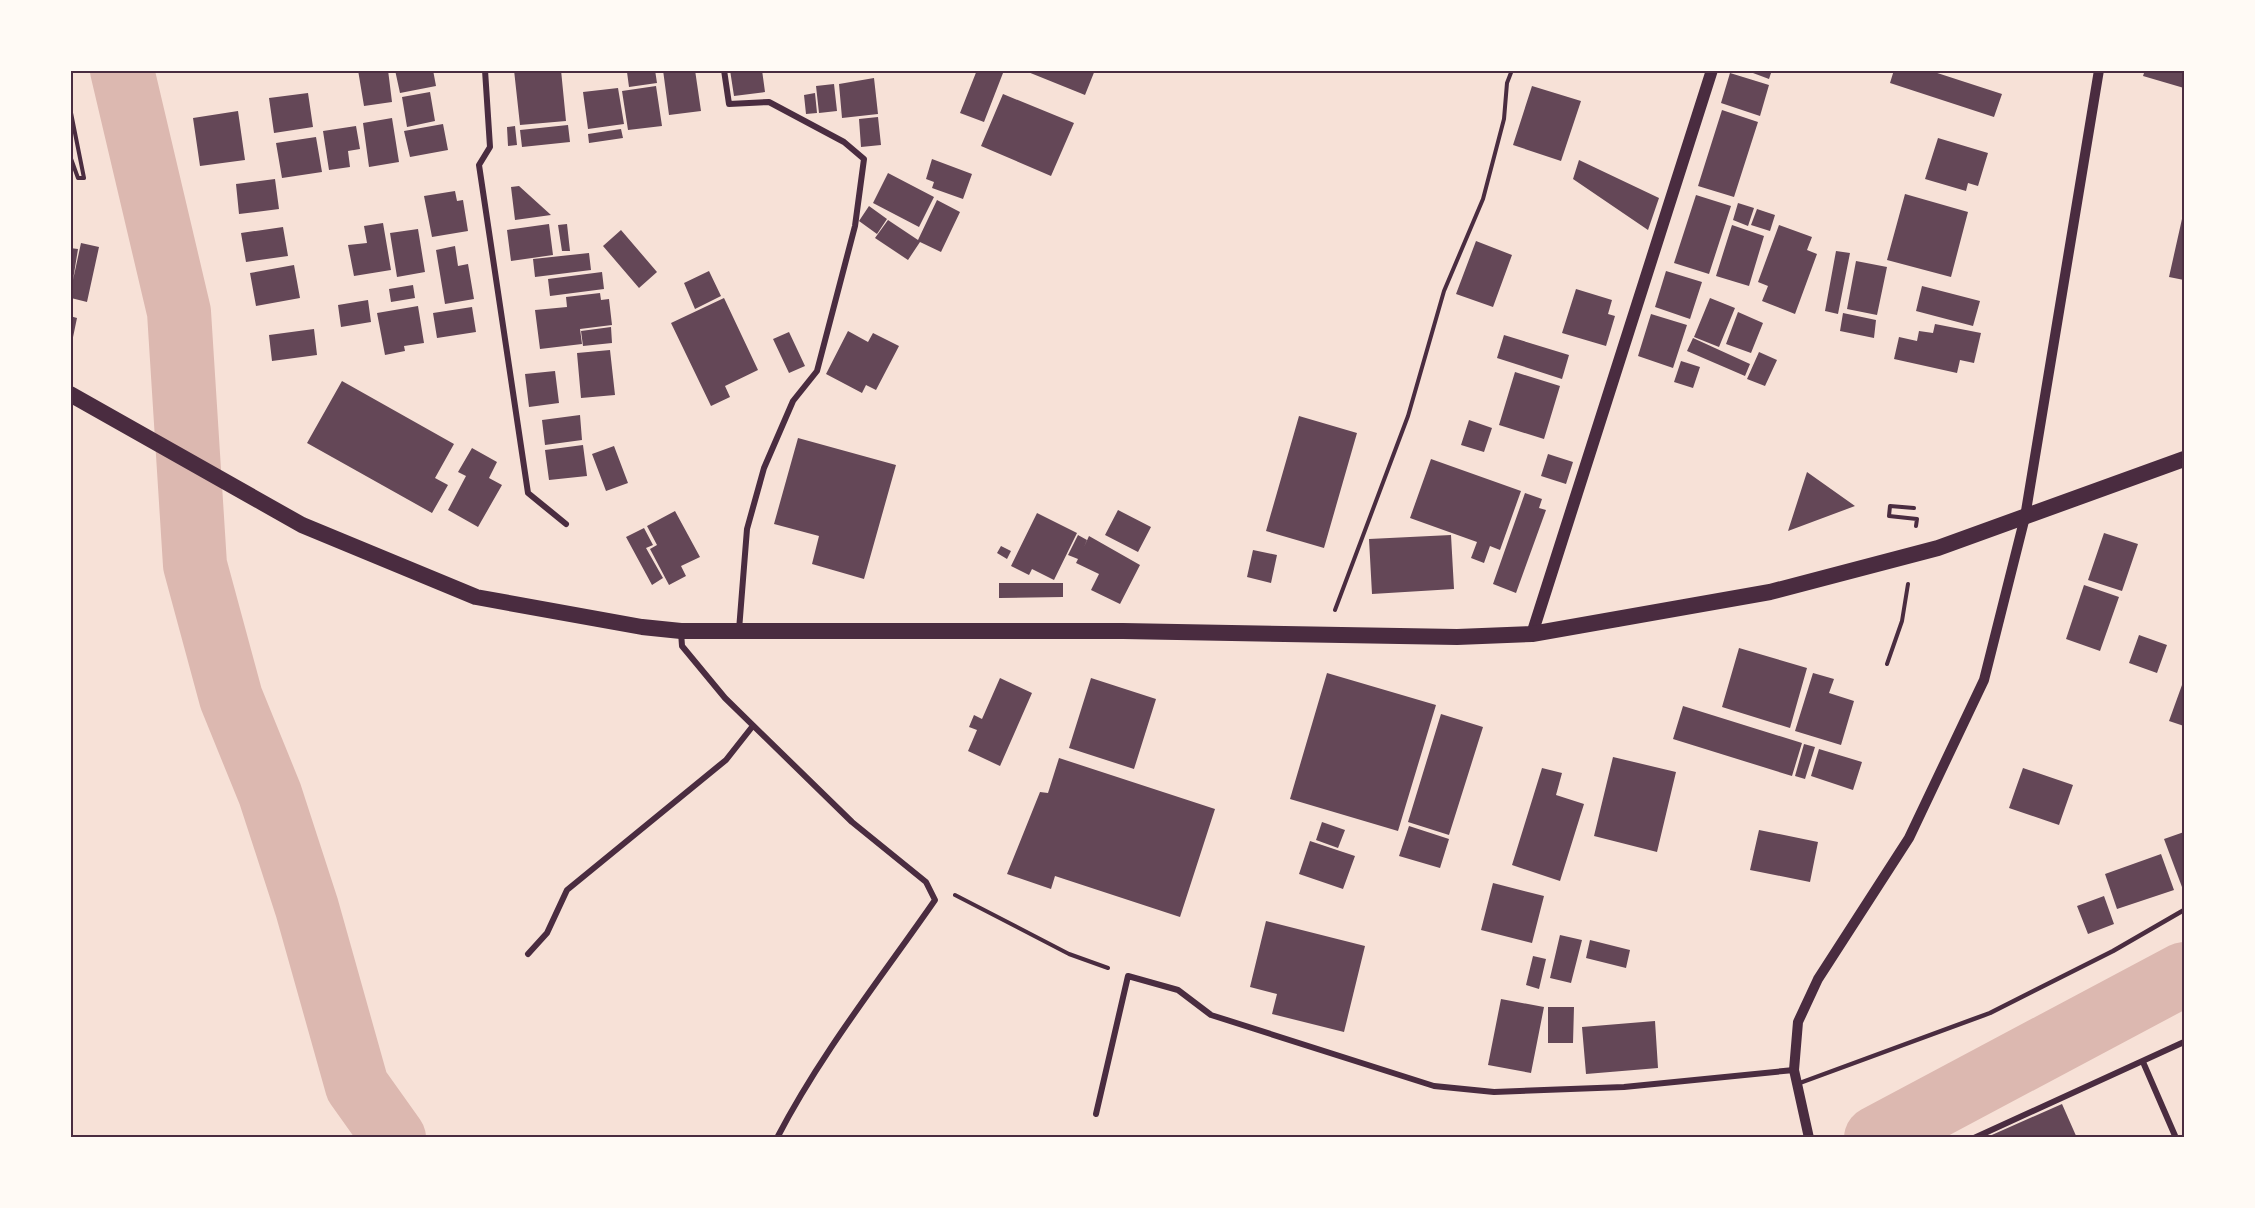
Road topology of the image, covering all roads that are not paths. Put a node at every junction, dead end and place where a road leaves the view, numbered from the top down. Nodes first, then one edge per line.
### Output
1 (485, 70) edge
2 (724, 70) edge
3 (1712, 70) edge
4 (2099, 70) edge
5 (70, 394) edge
6 (2184, 459) edge
7 (2025, 517) junction
8 (566, 524) dead end
9 (681, 631) junction
10 (739, 631) junction
11 (1532, 634) junction
12 (752, 727) junction
13 (2184, 910) edge
14 (528, 954) dead end
15 (2184, 1042) edge
16 (2142, 1062) junction
17 (1794, 1070) junction
18 (1797, 1084) junction
19 (1096, 1114) dead end
20 (777, 1137) edge
21 (1809, 1137) edge
22 (1974, 1137) edge
23 (2176, 1137) edge

1 - 8 street
2 - 10 street
3 - 11 main road
4 - 7 street
5 - 9 highway
6 - 7 highway
7 - 11 highway
7 - 17 street
9 - 10 highway
9 - 12 street
10 - 11 highway
12 - 14 street
12 - 20 street
13 - 18 lane
15 - 16 street
16 - 22 street
16 - 23 street
17 - 18 street
17 - 19 street
18 - 21 street

